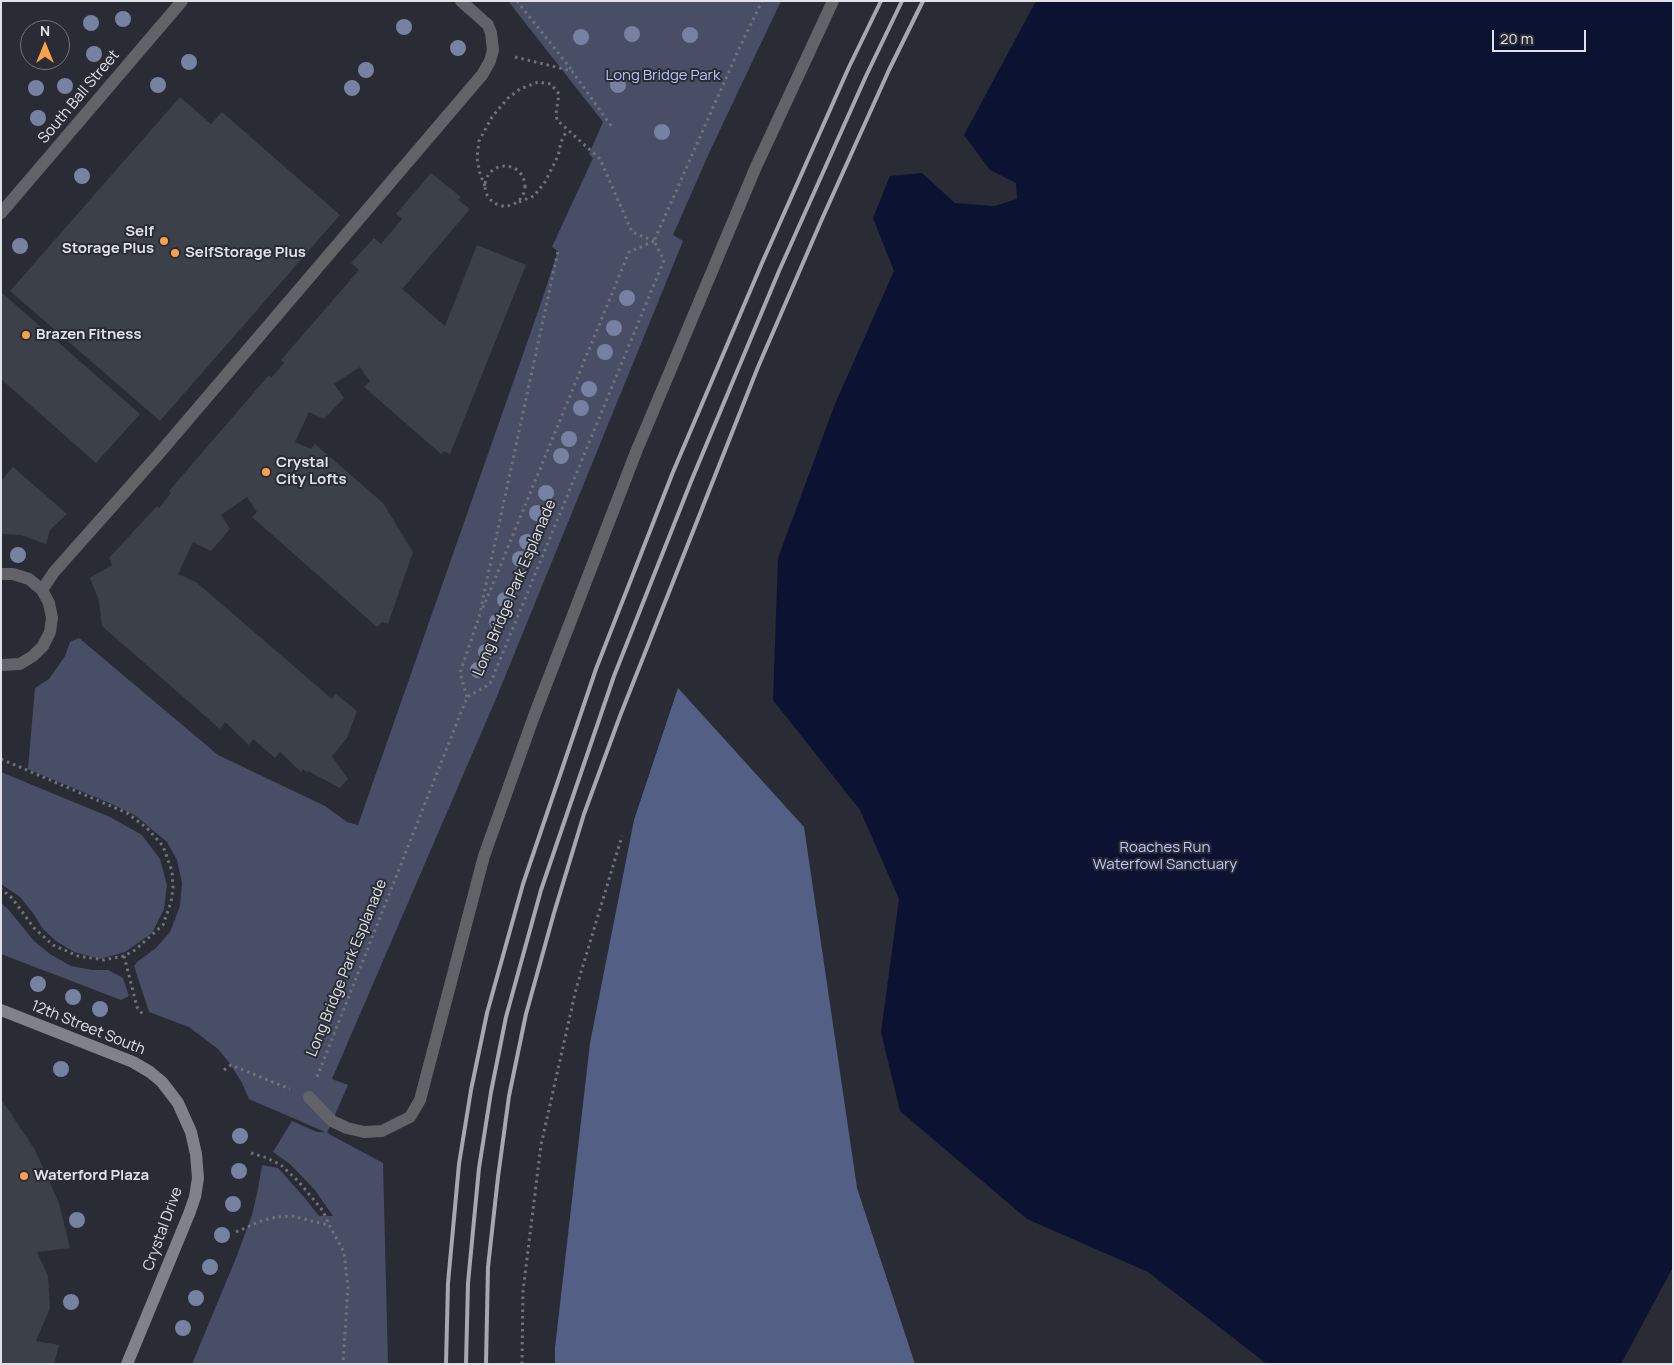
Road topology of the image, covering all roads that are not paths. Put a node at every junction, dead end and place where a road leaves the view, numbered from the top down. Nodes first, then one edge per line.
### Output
1 (182, 1) edge
2 (461, 1) edge
3 (833, 1) edge
4 (1, 213) edge
5 (1, 574) edge
6 (42, 590) junction
7 (1, 665) edge
8 (1, 1010) edge
9 (309, 1097) road end
10 (178, 1102) joint
11 (127, 1364) edge

1 - 4 street, South Ball Street
2 - 6 street
3 - 9 street
5 - 6 street
6 - 7 street
8 - 10 street, 12th Street South
10 - 11 street, Crystal Drive

